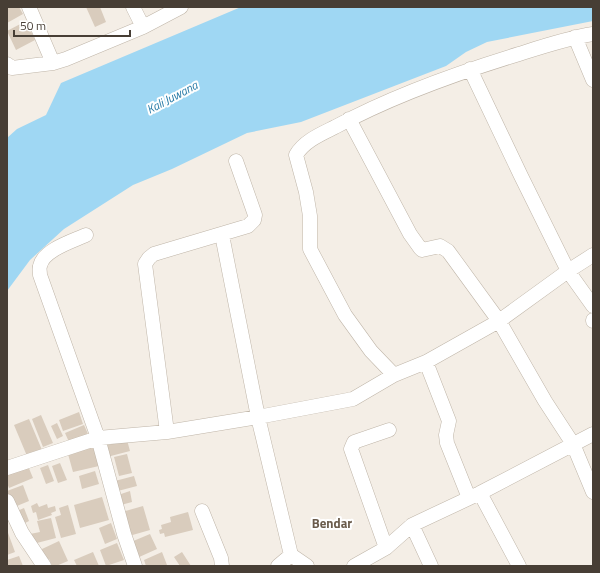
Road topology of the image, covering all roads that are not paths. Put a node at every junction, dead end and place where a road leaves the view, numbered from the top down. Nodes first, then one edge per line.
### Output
1 (29, 7) edge
2 (133, 7) edge
3 (181, 7) edge
4 (143, 27) junction
5 (593, 34) edge
6 (575, 37) junction
7 (53, 63) junction
8 (9, 67) edge
9 (470, 69) junction
10 (593, 80) edge
11 (349, 119) junction
12 (236, 161) dead end
13 (86, 235) dead end
14 (222, 235) junction
15 (593, 255) edge
16 (568, 271) junction
17 (593, 306) edge
18 (499, 321) junction
19 (426, 362) junction
20 (394, 375) junction
21 (258, 417) junction
22 (389, 430) dead end
23 (167, 432) junction
24 (593, 434) edge
25 (98, 438) junction
26 (573, 444) junction
27 (7, 468) edge
28 (593, 492) edge
29 (474, 495) junction
30 (7, 501) edge
31 (202, 511) dead end
32 (412, 526) junction
33 (386, 548) junction
34 (291, 555) junction
35 (44, 566) edge
36 (135, 566) edge
37 (222, 566) edge
38 (278, 566) edge
39 (307, 566) edge
40 (354, 566) edge
41 (431, 566) edge
42 (519, 566) edge

1 - 7 street
2 - 4 street
3 - 4 street
4 - 7 street
5 - 6 street
6 - 9 street
6 - 10 street
7 - 8 street
9 - 11 street
9 - 16 street
11 - 18 street
11 - 20 street
12 - 14 street
13 - 25 street
14 - 21 street
14 - 23 street
15 - 16 street
16 - 17 street
16 - 18 street
18 - 19 street
18 - 26 street
19 - 20 street
19 - 29 street
20 - 21 street
21 - 23 street
21 - 34 street
22 - 33 street
23 - 25 street
24 - 26 street
25 - 27 street
25 - 36 street
26 - 28 street
26 - 29 street
29 - 32 street
29 - 42 street
30 - 35 street
31 - 37 street
32 - 33 street
32 - 41 street
33 - 40 street
34 - 38 street
34 - 39 street

